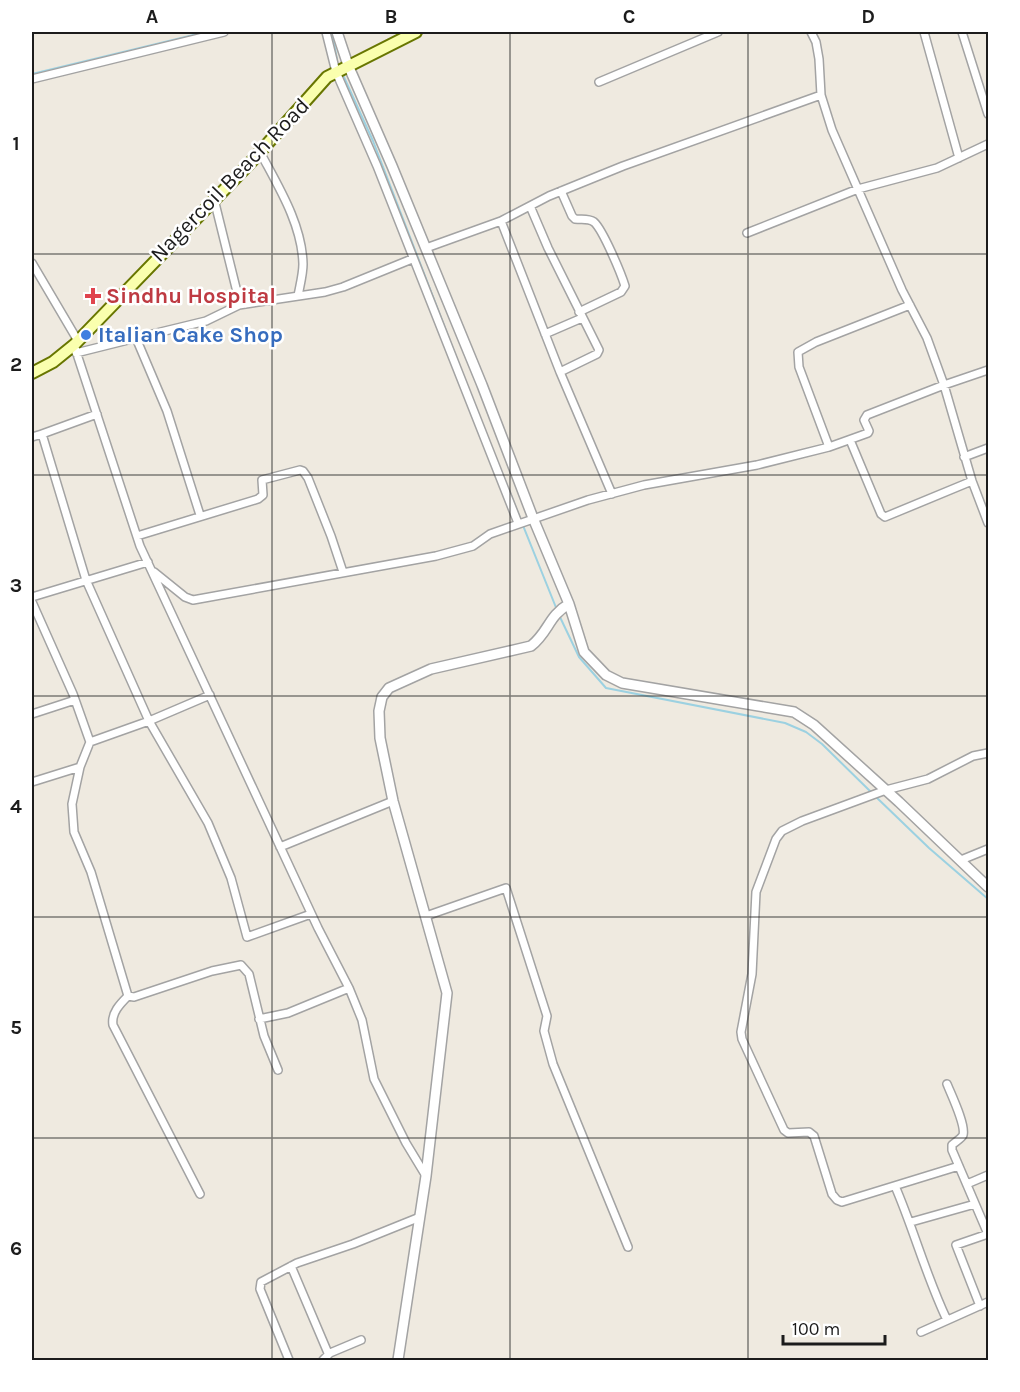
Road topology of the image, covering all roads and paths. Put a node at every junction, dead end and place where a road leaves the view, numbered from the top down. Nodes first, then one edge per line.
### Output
1 (224, 32) edge
2 (326, 32) edge
3 (337, 32) edge
4 (416, 32) edge
5 (718, 32) edge
6 (811, 32) edge
7 (924, 32) edge
8 (962, 32) edge
9 (348, 65) junction
10 (336, 72) junction
11 (32, 79) edge
12 (599, 82) dead end
13 (821, 95) junction
14 (988, 114) edge
15 (988, 144) edge
16 (260, 152) junction
17 (959, 158) junction
18 (858, 189) junction
19 (561, 191) junction
20 (214, 199) junction
21 (530, 206) junction
22 (501, 221) junction
23 (747, 233) dead end
24 (426, 248) junction
25 (412, 259) junction
26 (32, 262) edge
27 (298, 296) junction
28 (246, 303) junction
29 (910, 305) junction
30 (580, 315) junction
31 (545, 334) junction
32 (136, 338) junction
33 (76, 346) junction
34 (988, 370) edge
35 (560, 372) junction
36 (32, 373) edge
37 (944, 385) junction
38 (97, 414) junction
39 (42, 435) junction
40 (32, 437) edge
41 (850, 440) junction
42 (828, 447) junction
43 (988, 448) edge
44 (964, 457) junction
45 (972, 481) junction
46 (612, 494) junction
47 (200, 515) junction
48 (531, 519) junction
49 (519, 523) junction
50 (988, 523) edge
51 (137, 536) junction
52 (147, 562) junction
53 (152, 570) junction
54 (343, 572) junction
55 (86, 580) junction
56 (32, 597) edge
57 (32, 602) edge
58 (562, 608) junction
59 (210, 695) junction
60 (75, 700) junction
61 (32, 714) edge
62 (149, 721) junction
63 (90, 742) junction
64 (988, 753) edge
65 (80, 767) junction
66 (32, 782) edge
67 (886, 790) junction
68 (393, 801) junction
69 (280, 847) junction
70 (988, 849) edge
71 (961, 860) junction
72 (988, 886) edge
73 (311, 914) junction
74 (426, 916) junction
75 (349, 988) junction
76 (128, 996) junction
77 (259, 1019) junction
78 (278, 1070) dead end
79 (947, 1084) dead end
80 (959, 1166) junction
81 (988, 1175) edge
82 (426, 1176) junction
83 (967, 1184) junction
84 (895, 1186) junction
85 (201, 1194) dead end
86 (975, 1204) junction
87 (420, 1217) junction
88 (911, 1222) junction
89 (988, 1234) edge
90 (628, 1247) dead end
91 (291, 1266) junction
92 (988, 1302) edge
93 (980, 1306) junction
94 (947, 1320) junction
95 (921, 1332) dead end
96 (361, 1340) dead end
97 (328, 1353) junction
98 (289, 1360) edge
99 (323, 1360) edge
100 (398, 1360) edge

1 - 11 street
2 - 10 street
3 - 9 street
4 - 9 main road, Nagercoil Beach Road
5 - 12 street
6 - 13 street
7 - 17 street
8 - 14 street
9 - 10 main road, Nagercoil Beach Road
9 - 24 street
10 - 16 main road, Nagercoil Beach Road
10 - 25 street
13 - 18 street
13 - 19 street
15 - 17 street
16 - 20 main road, Nagercoil Beach Road
16 - 27 street
17 - 18 street
18 - 23 street
18 - 29 street
19 - 21 street
19 - 30 street
20 - 28 street
20 - 33 main road, Nagercoil Beach Road
21 - 22 street
21 - 30 street
22 - 24 street
22 - 31 street
24 - 48 street
25 - 27 street
25 - 49 street
26 - 33 street
27 - 28 street
28 - 32 street
29 - 37 street
29 - 42 street
30 - 31 street
30 - 35 street
31 - 35 street
32 - 33 street
32 - 47 street
33 - 36 main road, Nagercoil Beach Road
33 - 38 street
34 - 37 street
35 - 46 street
37 - 41 street
37 - 44 street
38 - 39 street
38 - 51 street
39 - 40 street
39 - 55 street
41 - 42 street
41 - 45 street
42 - 46 street
43 - 44 street
44 - 45 street
45 - 50 street
46 - 48 street
47 - 51 street
47 - 54 street
48 - 49 street
48 - 58 street
49 - 54 street
51 - 52 street
52 - 53 street
52 - 55 street
53 - 54 street
53 - 59 street
55 - 56 street
55 - 62 street
57 - 60 street
58 - 67 street
58 - 68 street
59 - 62 street
59 - 69 street
60 - 61 street
60 - 63 street
62 - 63 street
62 - 73 street
63 - 65 street
64 - 67 street
65 - 66 street
65 - 76 street
67 - 71 street
67 - 84 street
68 - 69 street
68 - 74 street
69 - 73 street
70 - 71 street
71 - 72 street
73 - 75 street
74 - 82 street
74 - 90 street
75 - 77 street
75 - 82 street
76 - 77 street
76 - 85 street
77 - 78 street
79 - 80 street
80 - 83 street
80 - 84 street
81 - 83 street
82 - 87 street
83 - 86 street
84 - 88 street
86 - 88 street
86 - 89 street
87 - 91 street
87 - 100 street
88 - 94 street
89 - 93 street
91 - 97 street
91 - 98 street
92 - 93 street
93 - 94 street
94 - 95 street
96 - 97 street
97 - 99 street

